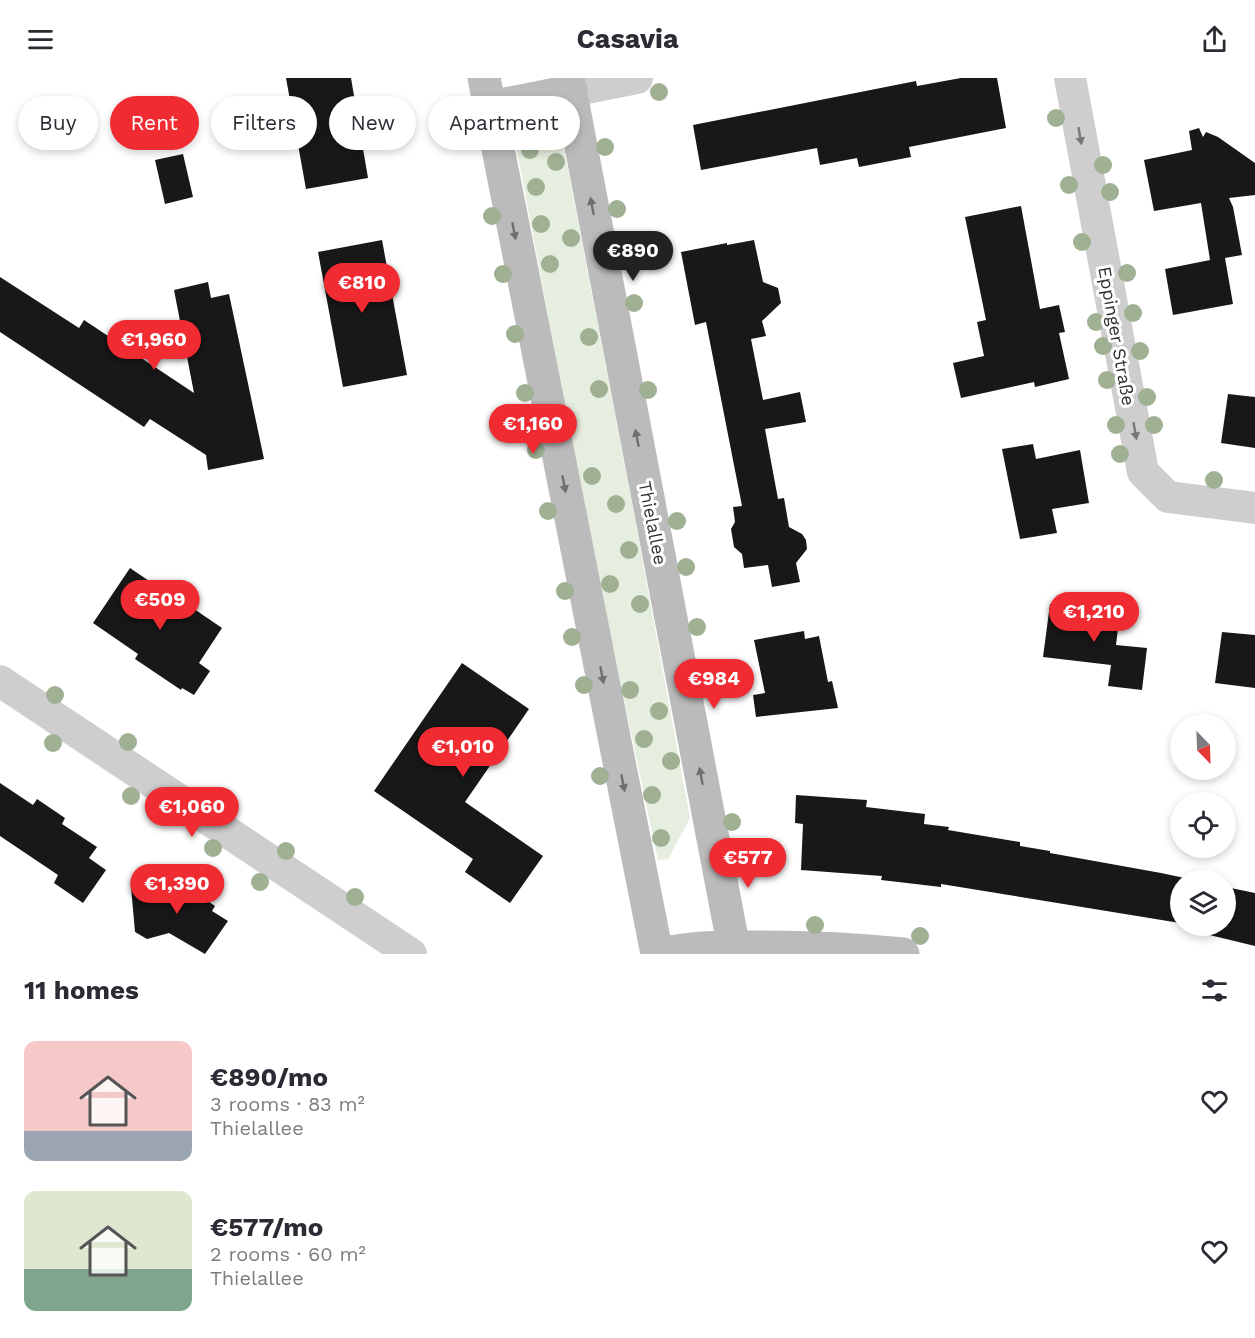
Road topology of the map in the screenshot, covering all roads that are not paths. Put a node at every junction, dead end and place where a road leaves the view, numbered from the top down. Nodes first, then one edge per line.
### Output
1 (637, 78) edge
2 (1070, 78) edge
3 (569, 85) edge
4 (487, 92) edge
5 (1255, 508) edge
6 (0, 681) edge
7 (734, 950) edge
8 (411, 954) edge
9 (659, 954) edge
10 (903, 954) edge

1 - 3 street
2 -> 5 street, Eppinger Straße
3 - 4 main road
7 -> 3 main road, Thielallee
4 -> 9 main road
6 - 8 street
7 - 9 main road
7 - 10 main road

